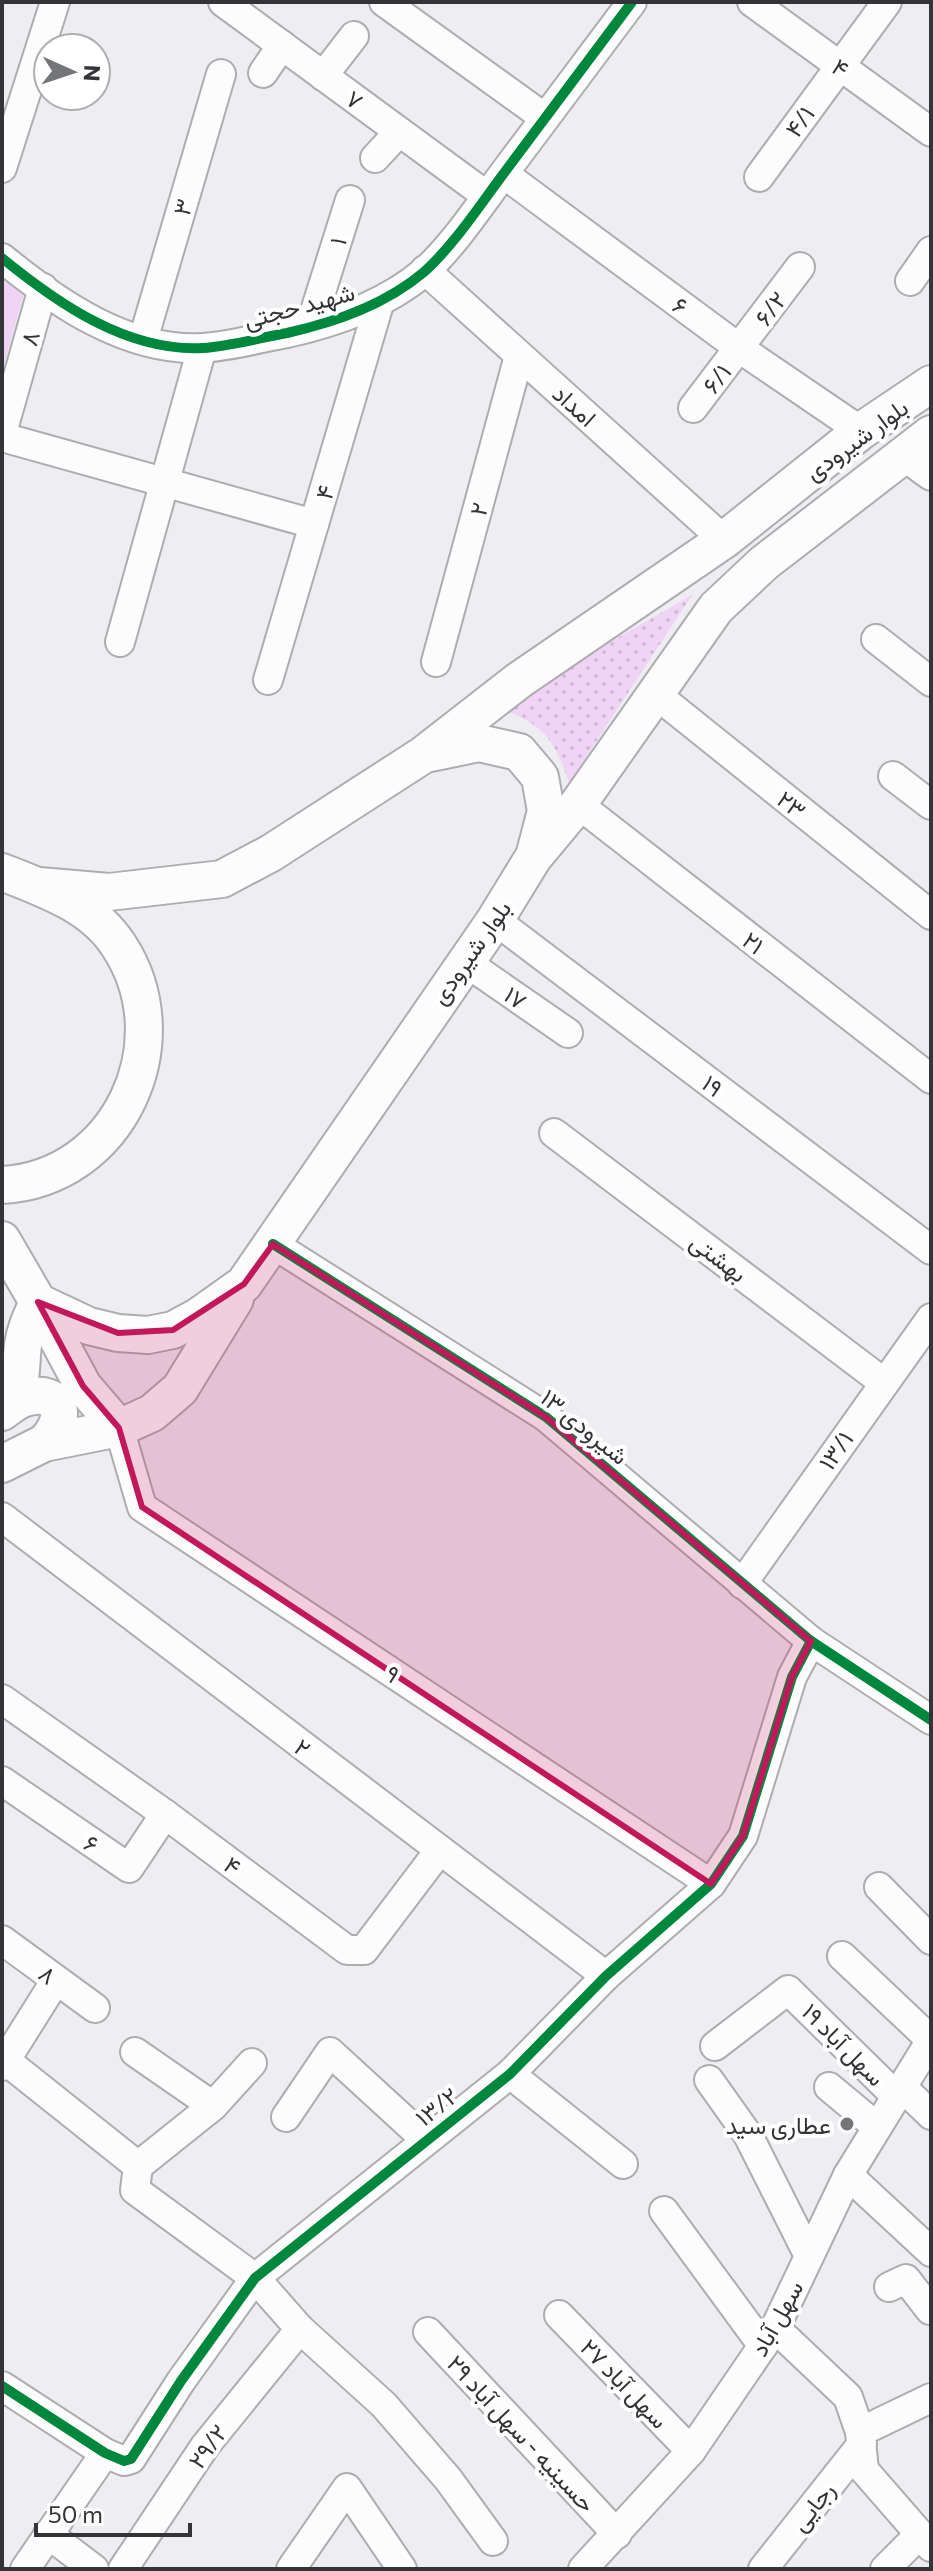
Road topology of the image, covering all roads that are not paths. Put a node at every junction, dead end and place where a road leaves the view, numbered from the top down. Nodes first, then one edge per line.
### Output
1 (55, 2) edge
2 (223, 2) edge
3 (384, 2) edge
4 (632, 2) edge
5 (752, 2) edge
6 (887, 2) edge
7 (354, 36) dead end
8 (282, 45) junction
9 (840, 66) junction
10 (263, 73) dead end
11 (221, 74) dead end
12 (323, 76) junction
13 (545, 118) junction
14 (399, 132) junction
15 (931, 132) edge
16 (375, 158) dead end
17 (2, 168) edge
18 (759, 177) dead end
19 (495, 185) junction
20 (350, 200) dead end
21 (931, 251) edge
22 (2, 258) edge
23 (800, 267) dead end
24 (425, 270) junction
25 (910, 281) dead end
26 (43, 288) junction
27 (379, 304) junction
28 (310, 327) junction
29 (143, 340) junction
30 (202, 348) junction
31 (739, 348) junction
32 (519, 356) junction
33 (931, 384) edge
34 (693, 408) dead end
35 (861, 431) junction
36 (2, 435) edge
37 (917, 444) edge
38 (931, 476) edge
39 (165, 482) junction
40 (314, 524) junction
41 (724, 540) junction
42 (876, 639) dead end
43 (120, 642) dead end
44 (436, 662) dead end
45 (268, 680) dead end
46 (931, 682) edge
47 (653, 692) junction
48 (423, 755) junction
49 (893, 776) dead end
50 (578, 804) junction
51 (931, 805) edge
52 (533, 858) junction
53 (2, 872) edge
54 (39, 886) junction
55 (931, 915) edge
56 (495, 920) junction
57 (464, 961) junction
58 (568, 1033) dead end
59 (931, 1079) edge
60 (554, 1133) dead end
61 (2, 1185) edge
62 (2, 1240) edge
63 (273, 1244) junction
64 (931, 1250) edge
65 (244, 1284) junction
66 (38, 1302) junction
67 (931, 1318) edge
68 (883, 1382) junction
69 (2, 1410) edge
70 (119, 1428) junction
71 (44, 1443) junction
72 (2, 1464) edge
73 (2, 1517) edge
74 (742, 1584) junction
75 (811, 1641) junction
76 (2, 1699) edge
77 (931, 1720) edge
78 (2, 1781) edge
79 (165, 1814) junction
80 (439, 1851) junction
81 (711, 1884) junction
82 (879, 1887) dead end
83 (2, 1940) edge
84 (931, 1940) edge
85 (842, 1956) dead end
86 (606, 1976) junction
87 (56, 1980) junction
88 (95, 2008) dead end
89 (715, 2046) dead end
90 (929, 2048) edge
91 (135, 2052) dead end
92 (4, 2063) edge
93 (252, 2063) dead end
94 (510, 2074) junction
95 (709, 2080) dead end
96 (829, 2087) dead end
97 (899, 2092) junction
98 (213, 2106) junction
99 (931, 2115) edge
100 (286, 2117) dead end
101 (877, 2127) junction
102 (426, 2140) junction
103 (623, 2164) dead end
104 (138, 2166) junction
105 (848, 2175) junction
106 (664, 2211) dead end
107 (931, 2252) edge
108 (809, 2256) junction
109 (255, 2278) junction
110 (889, 2287) dead end
111 (559, 2315) dead end
112 (931, 2315) edge
113 (300, 2329) junction
114 (428, 2332) dead end
115 (769, 2337) junction
116 (2, 2386) edge
117 (925, 2411) edge
118 (861, 2438) junction
119 (691, 2451) junction
120 (105, 2453) junction
121 (48, 2534) junction
122 (617, 2534) junction
123 (493, 2541) dead end
124 (925, 2541) edge
125 (400, 2568) edge
126 (25, 2569) edge
127 (94, 2569) edge
128 (123, 2569) edge
129 (291, 2569) edge
130 (583, 2569) edge
131 (763, 2569) edge
132 (885, 2569) edge

1 - 17 street
2 - 8 street, ۷
3 - 13 street
4 - 13 street, شهید حجتی
5 - 9 street, ۴
6 - 9 street, ۴/۱
7 - 12 street
8 - 10 street
8 - 12 street, ۷
9 - 15 street, ۴
9 - 18 street, ۴/۱
11 - 29 street, ۳
12 - 14 street, ۷
13 - 19 street, شهید حجتی
14 - 16 street
14 - 19 street, ۷
19 - 24 street, شهید حجتی
19 - 31 street, ۶
20 - 28 street, ۱
21 - 25 street
22 - 26 street, شهید حجتی
23 - 31 street, ۶/۲
24 - 27 street, شهید حجتی
24 - 32 street, امداد
26 - 29 street, شهید حجتی
26 - 36 street, ۸
27 - 28 street, شهید حجتی
27 - 40 street, ۴
28 - 30 street, شهید حجتی
29 - 30 street, شهید حجتی
30 - 39 street
31 - 34 street, ۶/۱
31 - 35 street, ۶
32 - 41 street, امداد
32 - 44 street, ۲
33 - 35 main road, بلوار شیرودی
35 - 41 main road, بلوار شیرودی
36 - 39 street
37 - 38 street
37 - 47 main road, بلوار شیرودی
39 - 40 street
39 - 43 street
40 - 45 street, ۴
41 - 48 main road, بلوار شیرودی
42 - 46 street
47 - 50 main road, بلوار شیرودی
47 - 55 street, ۲۳
48 - 52 main road
48 - 54 main road, بلوار شیرودی
49 - 51 street
50 - 52 main road, بلوار شیرودی
50 - 59 street, ۲۱
52 - 56 main road, بلوار شیرودی
53 - 54 main road
54 - 61 main road
56 - 57 main road, بلوار شیرودی
56 - 64 street, ۱۹
57 - 58 street, ۱۷
57 - 63 main road, بلوار شیرودی
60 - 68 street, بهشتی
62 - 66 main road
63 - 65 main road, بلوار شیرودی
63 - 74 street, شیرودی ۱۳
65 - 66 main road, بلوار شیرودی
65 - 70 main road
66 - 69 main road
66 - 70 main road
67 - 68 street, ۱۳/۱
68 - 74 street, ۱۳/۱
69 - 71 main road
70 - 71 main road
70 - 81 street, ۹
71 - 72 main road
73 - 80 street, ۲
74 - 75 street, شیرودی ۱۳
75 - 77 street, شیرودی ۱۳
75 - 81 street, ۱۳/۲
76 - 79 street, ۴
78 - 79 street, ۶
79 - 80 street, ۴
80 - 86 street, ۲
81 - 86 street, ۱۳/۲
82 - 84 street
83 - 87 street, ۸
85 - 90 street
86 - 94 street, ۱۳/۲
87 - 88 street, ۸
87 - 92 street
89 - 97 street, سهل آباد ۱۹
90 - 97 street, سهل آباد
91 - 98 street
92 - 104 street
93 - 98 street
94 - 102 street, ۱۳/۲
94 - 103 street
95 - 108 street
96 - 101 street
97 - 99 street
97 - 101 street, سهل آباد
98 - 104 street
100 - 102 street
101 - 105 street, سهل آباد
102 - 109 street, ۱۳/۲
104 - 109 street
105 - 107 street
105 - 108 street, سهل آباد
106 - 115 street
108 - 115 street, سهل آباد
109 - 113 street
109 - 120 street, ۱۳/۲
110 - 112 street
111 - 119 street, سهل آباد ۲۷
113 - 123 street
113 - 128 street, ۲۹/۲
114 - 122 street, حسینیه - سهل آباد ۲۹
115 - 118 street
115 - 119 street, سهل آباد
116 - 120 street
117 - 118 street
118 - 124 street
118 - 131 street, رجایی
119 - 122 street, سهل آباد
120 - 121 street
121 - 126 street
121 - 127 street
122 - 130 street, سهل آباد
124 - 132 street
125 - 129 street

